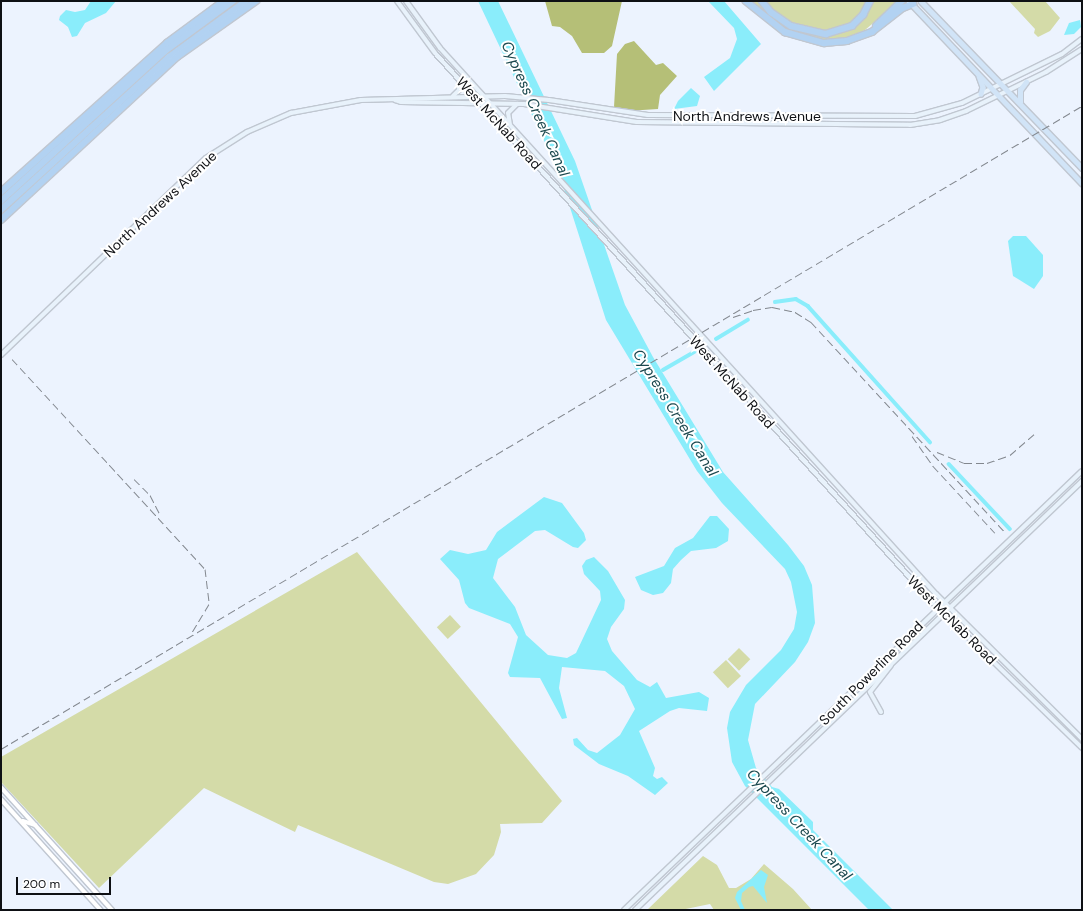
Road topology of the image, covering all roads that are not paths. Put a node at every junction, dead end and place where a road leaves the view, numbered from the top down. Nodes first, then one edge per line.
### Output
1 (224, 1) edge
2 (233, 1) edge
3 (246, 1) edge
4 (256, 1) edge
5 (397, 1) edge
6 (406, 1) edge
7 (746, 1) edge
8 (762, 1) edge
9 (870, 1) edge
10 (902, 1) edge
11 (922, 1) edge
12 (911, 3) edge
13 (863, 35) junction
14 (1082, 39) edge
15 (1082, 50) edge
16 (978, 72) junction
17 (460, 81) junction
18 (1026, 82) junction
19 (1002, 83) junction
20 (993, 88) junction
21 (1009, 90) junction
22 (981, 94) junction
23 (999, 95) junction
24 (453, 96) junction
25 (474, 96) junction
26 (484, 96) junction
27 (395, 100) junction
28 (479, 102) junction
29 (489, 102) junction
30 (1020, 102) junction
31 (517, 104) junction
32 (511, 126) junction
33 (547, 167) junction
34 (1082, 168) edge
35 (542, 172) junction
36 (1082, 183) edge
37 (1, 192) edge
38 (1, 201) edge
39 (1, 210) edge
40 (1, 220) edge
41 (717, 354) junction
42 (1, 355) edge
43 (711, 359) junction
44 (1082, 471) edge
45 (1082, 481) edge
46 (943, 602) junction
47 (937, 608) junction
48 (949, 608) junction
49 (944, 614) junction
50 (891, 664) junction
51 (881, 712) dead end
52 (1082, 739) edge
53 (1082, 748) edge
54 (1, 787) edge
55 (1, 799) edge
56 (20, 820) junction
57 (36, 825) junction
58 (101, 910) edge
59 (112, 910) edge
60 (624, 910) edge
61 (635, 910) edge

1 - 37 highway
2 - 38 highway
3 - 39 highway
4 - 40 highway
5 - 17 main road, West McNab Road
6 - 26 main road, West McNab Road
7 - 13 highway
8 - 9 highway
10 - 13 highway
11 - 19 main road
12 - 13 highway
12 - 16 main road
14 - 19 main road, North Andrews Avenue
15 - 18 main road, North Andrews Avenue
16 - 20 main road
16 - 22 main road
17 - 24 main road
17 - 25 main road, West McNab Road
18 - 21 main road, North Andrews Avenue
18 - 30 main road
19 - 20 main road, North Andrews Avenue
19 - 21 main road
20 - 22 main road, North Andrews Avenue
20 - 23 main road
21 - 23 main road, North Andrews Avenue
21 - 30 main road
22 - 26 main road, North Andrews Avenue
23 - 31 main road, North Andrews Avenue
23 - 36 main road
24 - 25 main road, North Andrews Avenue
24 - 27 main road, North Andrews Avenue
25 - 26 main road, North Andrews Avenue
25 - 28 main road, West McNab Road
26 - 29 main road, West McNab Road
27 - 28 main road, North Andrews Avenue
27 - 42 main road, North Andrews Avenue
28 - 29 main road, North Andrews Avenue
28 - 35 main road, West McNab Road
29 - 31 main road, North Andrews Avenue
29 - 32 main road, West McNab Road
30 - 34 main road
31 - 32 main road
32 - 33 main road, West McNab Road
33 - 35 main road
33 - 41 main road, West McNab Road
35 - 43 main road, West McNab Road
41 - 43 main road
41 - 46 main road, West McNab Road
43 - 47 main road, West McNab Road
44 - 46 main road, South Powerline Road
45 - 48 main road, South Powerline Road
46 - 47 main road, South Powerline Road
46 - 48 main road, West McNab Road
47 - 49 main road, West McNab Road
47 - 60 main road, South Powerline Road
48 - 49 main road, South Powerline Road
48 - 52 main road, West McNab Road
49 - 50 main road, South Powerline Road
49 - 53 main road, West McNab Road
50 - 51 main road
50 - 61 main road, South Powerline Road
54 - 57 street
55 - 56 street
56 - 57 street
56 - 58 street
57 - 59 street

